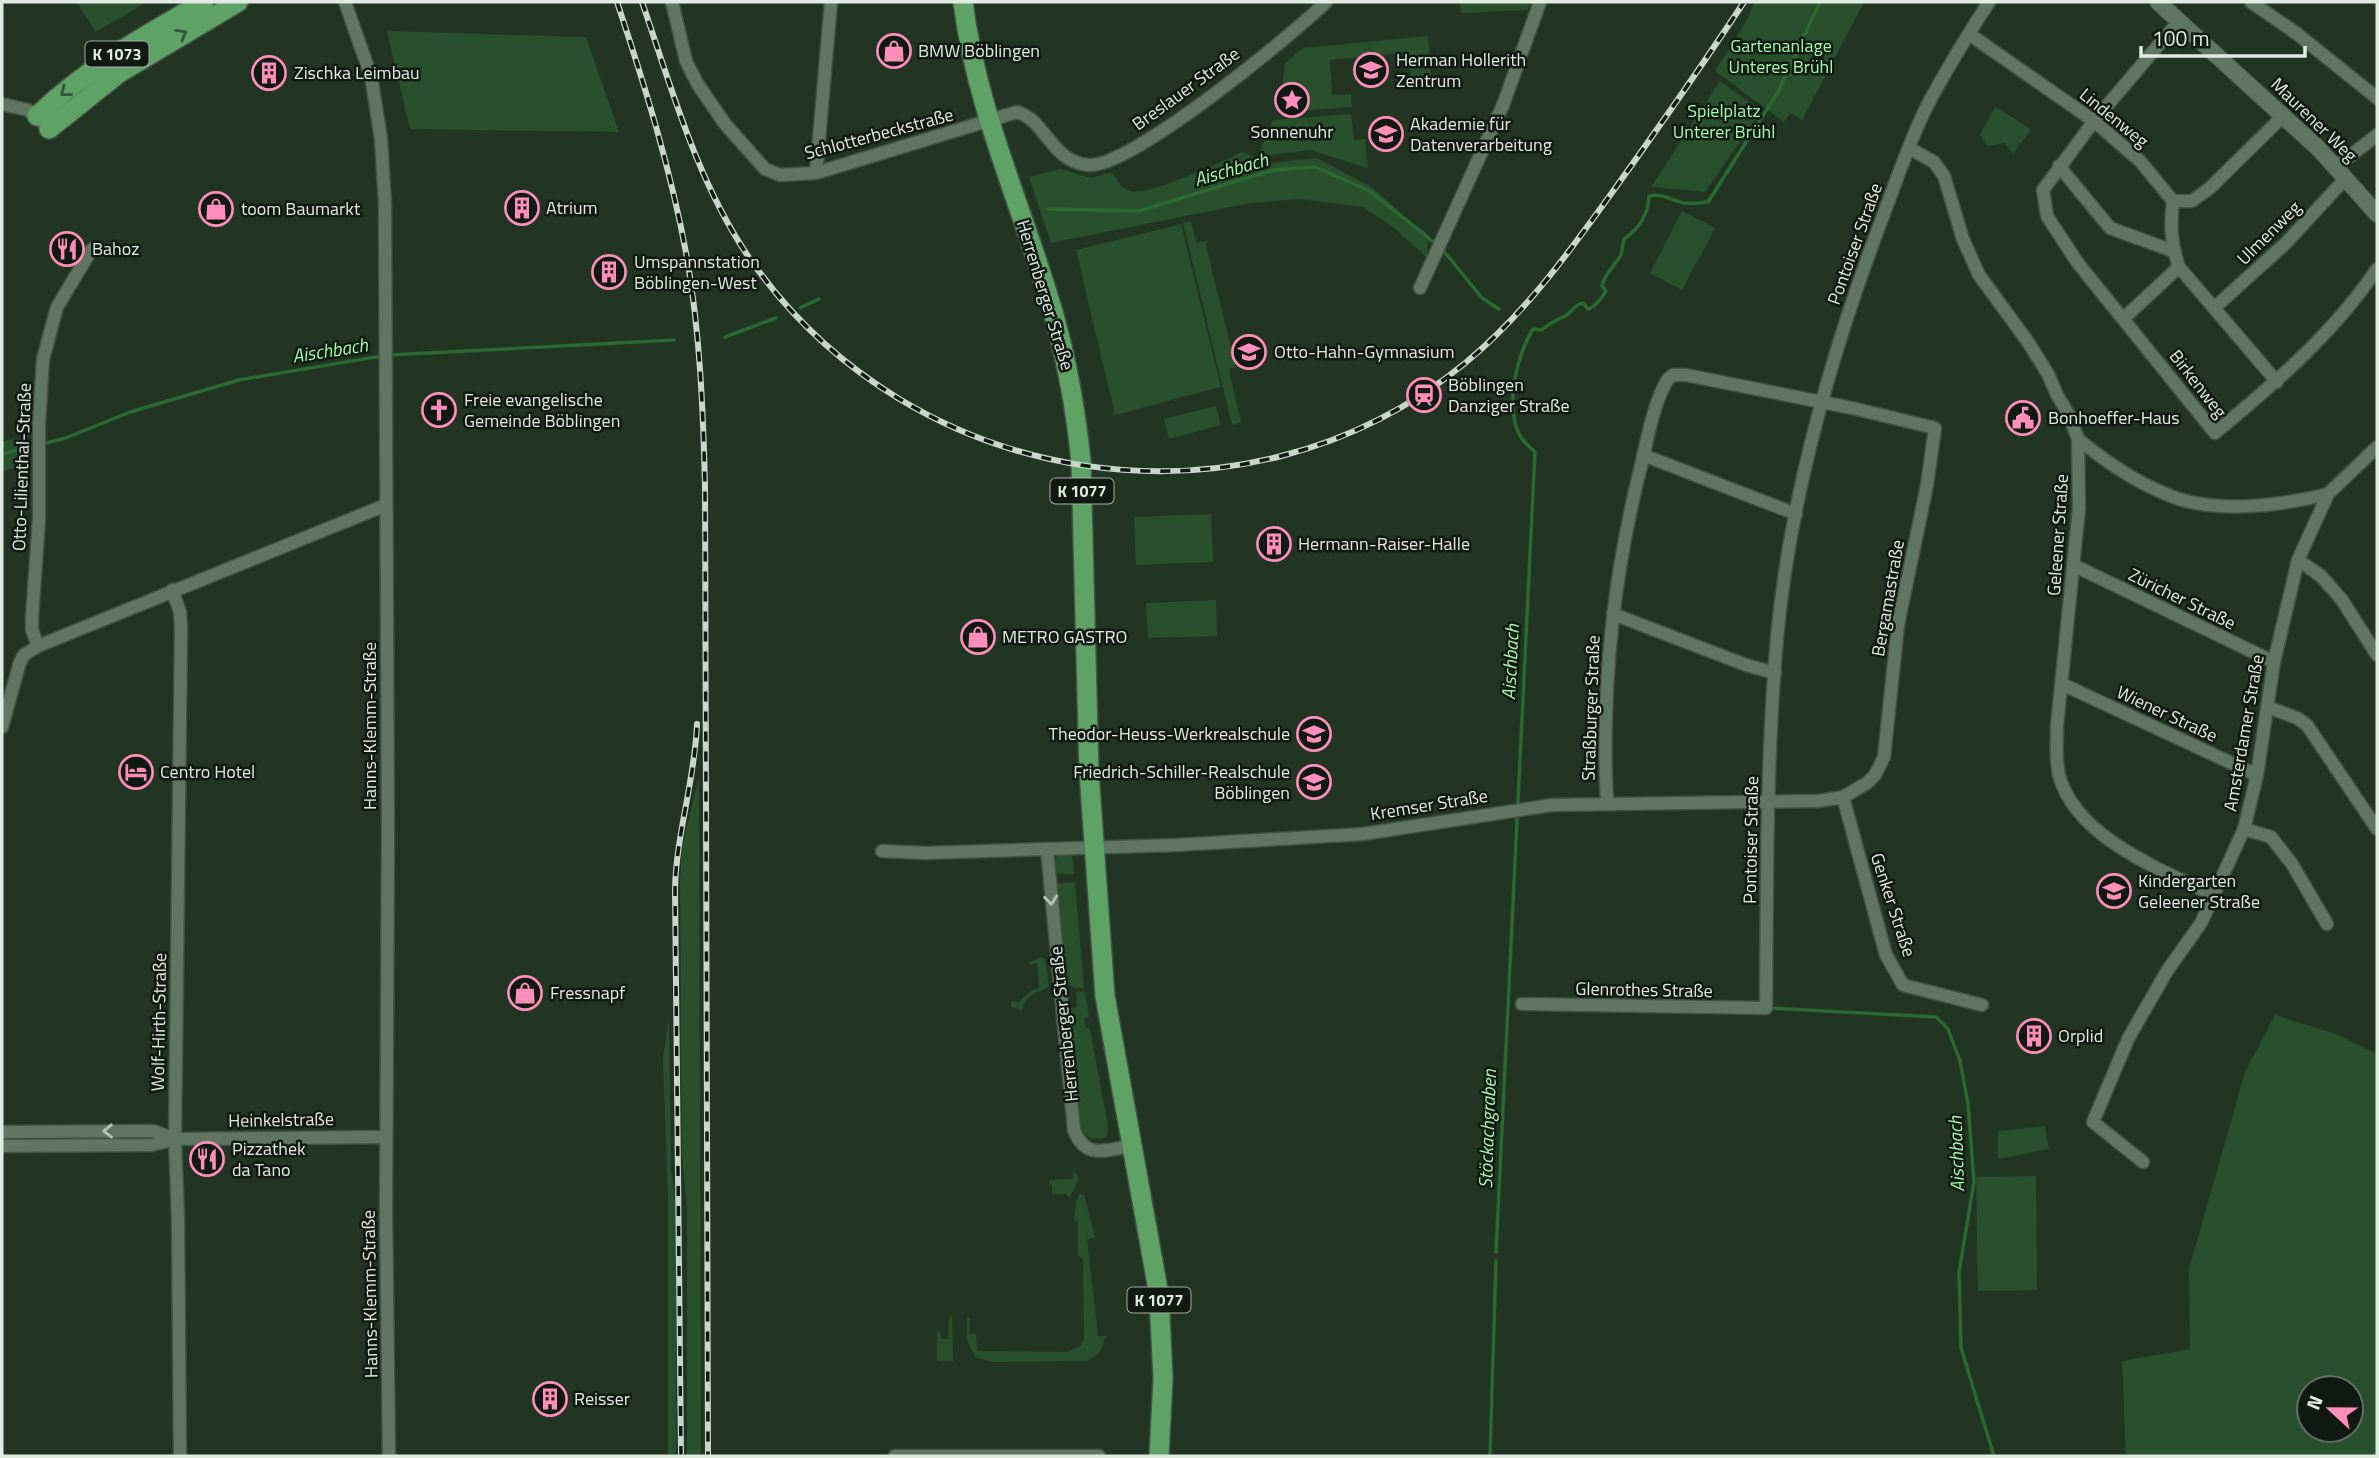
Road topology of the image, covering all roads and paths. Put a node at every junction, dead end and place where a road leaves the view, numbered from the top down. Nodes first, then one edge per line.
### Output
1 (204, 2) edge
2 (238, 2) edge
3 (345, 2) edge
4 (672, 2) edge
5 (831, 2) edge
6 (963, 2) edge
7 (1326, 2) edge
8 (1541, 2) edge
9 (1989, 2) edge
10 (2158, 2) edge
11 (2251, 2) edge
12 (2179, 21) junction
13 (1969, 34) junction
14 (2377, 98) edge
15 (2, 104) edge
16 (2283, 116) junction
17 (989, 121) junction
18 (2094, 121) junction
19 (43, 123) junction
20 (2377, 135) edge
21 (1909, 148) junction
22 (2059, 166) junction
23 (816, 173) junction
24 (2341, 173) junction
25 (2173, 201) junction
26 (2377, 214) edge
27 (92, 249) dead end
28 (2174, 251) junction
29 (2179, 267) junction
30 (2377, 269) edge
31 (1420, 288) dead end
32 (2214, 308) junction
33 (2124, 317) junction
34 (2277, 382) junction
35 (1822, 402) junction
36 (2078, 439) junction
37 (2377, 447) edge
38 (1643, 455) junction
39 (2328, 494) junction
40 (386, 505) junction
41 (1797, 514) junction
42 (2298, 560) junction
43 (2075, 566) junction
44 (172, 590) junction
45 (1613, 614) junction
46 (38, 646) junction
47 (2377, 655) edge
48 (2274, 662) junction
49 (1775, 673) junction
50 (2062, 684) junction
51 (2267, 707) junction
52 (2, 727) edge
53 (2257, 775) junction
54 (1843, 797) junction
55 (1607, 803) junction
56 (1769, 803) junction
57 (2244, 829) junction
58 (2377, 829) edge
59 (1093, 848) junction
60 (1046, 850) junction
61 (883, 851) dead end
62 (2214, 895) junction
63 (2327, 924) dead end
64 (1522, 1004) dead end
65 (1982, 1005) dead end
66 (1766, 1008) joint
67 (2, 1132) edge
68 (386, 1137) junction
69 (175, 1139) junction
70 (2, 1146) edge
71 (1132, 1146) junction
72 (2143, 1162) dead end
73 (180, 1456) edge
74 (389, 1456) edge
75 (895, 1456) edge
76 (1099, 1456) edge
77 (1159, 1456) edge

1 -> 19 main road, K 1073
19 -> 2 main road, K 1073
3 - 40 street, Hanns-Klemm-Straße
4 - 23 street, Schlotterbeckstraße
5 - 23 street
6 - 17 main road, Herrenberger Straße / K 1077
7 - 17 street, Breslauer Straße
8 - 31 street
9 - 13 street, Pontoiser Straße
10 - 12 street, Maurener Weg
11 - 14 street
12 - 16 street, Maurener Weg
12 - 18 street, Birkenweg
13 - 18 street, Lindenweg
13 - 21 street, Pontoiser Straße
15 - 19 street
16 - 24 street, Maurener Weg
16 - 25 street
17 - 23 street, Schlotterbeckstraße
17 - 59 main road, Herrenberger Straße / K 1077
18 - 22 street, Birkenweg
18 - 25 street, Lindenweg
20 - 24 street, Ulmenweg
21 - 35 street, Pontoiser Straße
21 - 36 street, Geleener Straße
22 - 28 street
22 - 33 street, Birkenweg
24 - 26 street, Maurener Weg
24 - 32 street, Ulmenweg
25 - 28 street
27 - 46 street, Otto-Lilienthal-Straße
28 - 29 street
29 - 32 street
29 - 33 street
30 - 34 street, Birkenweg
32 - 34 street
33 - 34 street, Birkenweg
35 - 38 street, Straßburger Straße
35 - 41 street, Pontoiser Straße
35 - 54 street, Bergamastraße
36 - 39 street
36 - 43 street, Geleener Straße
37 - 39 street, Amsterdamer Straße
38 - 41 street
38 - 45 street, Straßburger Straße
39 - 42 street, Amsterdamer Straße
40 - 44 street
40 - 68 street, Hanns-Klemm-Straße
41 - 49 street, Pontoiser Straße
42 - 47 street
42 - 48 street, Amsterdamer Straße
43 - 48 street, Züricher Straße
43 - 50 street, Geleener Straße
44 - 46 street
44 - 69 street, Wolf-Hirth-Straße
45 - 49 street, Straßburger Straße
45 - 55 street, Straßburger Straße
46 - 52 street
48 - 51 street, Amsterdamer Straße
49 - 56 street, Pontoiser Straße
50 - 53 street, Wiener Straße
50 - 62 street, Geleener Straße
51 - 53 street, Amsterdamer Straße
51 - 58 street
53 - 57 street, Amsterdamer Straße
54 - 56 street, Bergamastraße
54 - 65 street, Genker Straße
55 - 56 street, Kremser Straße
55 - 59 street, Kremser Straße
56 - 66 street, Pontoiser Straße
57 - 62 street, Amsterdamer Straße
57 - 63 street
59 - 60 street
59 - 71 main road, Herrenberger Straße / K 1077
60 - 61 street
60 -> 71 street, Herrenberger Straße
62 - 72 street, Amsterdamer Straße
64 - 66 street, Glenrothes Straße
69 -> 67 street, Heinkelstraße
68 - 69 street, Heinkelstraße
68 - 74 street, Hanns-Klemm-Straße
69 - 70 street, Heinkelstraße
69 - 73 street, Wolf-Hirth-Straße
71 - 77 main road, Herrenberger Straße / K 1077
75 - 76 street

